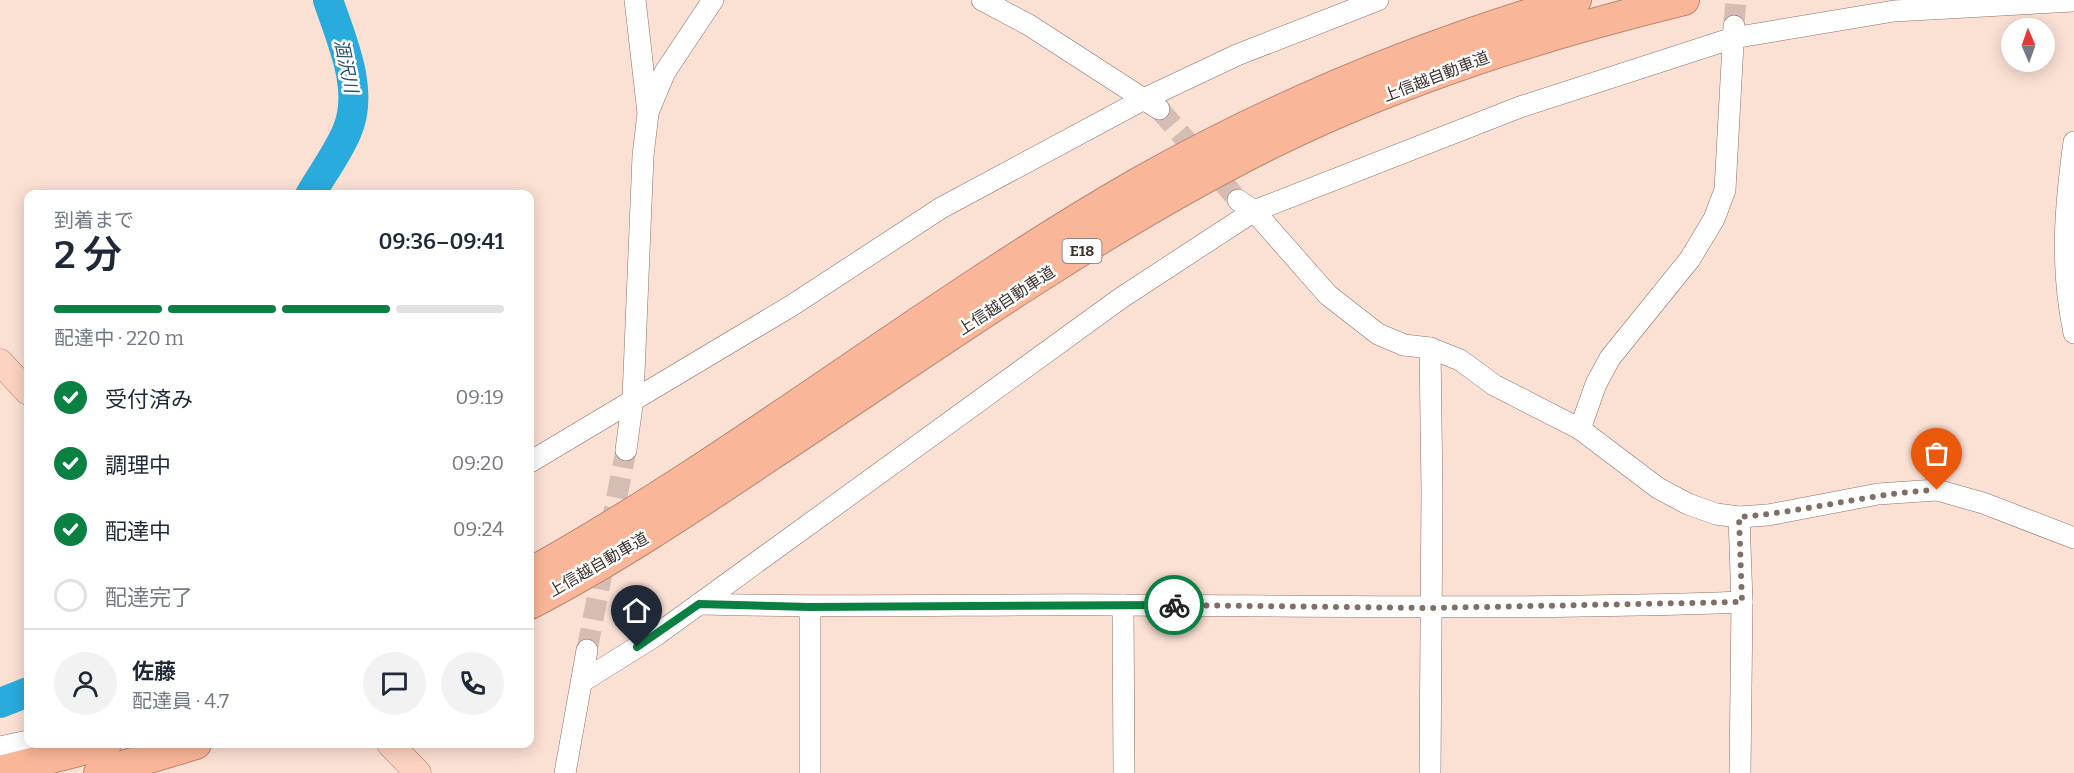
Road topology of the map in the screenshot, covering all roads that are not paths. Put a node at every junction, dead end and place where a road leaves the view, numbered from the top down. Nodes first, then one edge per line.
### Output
1 (635, 0) edge
2 (712, 0) edge
3 (982, 0) edge
4 (1378, 0) edge
5 (1576, 0) edge
6 (1684, 0) edge
7 (2074, 1) edge
8 (1734, 31) junction
9 (1152, 103) junction
10 (648, 113) junction
11 (2074, 142) edge
12 (1246, 206) junction
13 (2074, 333) edge
14 (1430, 348) junction
15 (0, 362) edge
16 (24, 388) edge
17 (633, 399) junction
18 (1580, 429) junction
19 (626, 450) tunnel mouth
20 (534, 460) edge
21 (1739, 517) junction
22 (2074, 538) edge
23 (534, 571) edge
24 (534, 602) edge
25 (1742, 602) junction
26 (699, 604) junction
27 (1123, 605) junction
28 (810, 607) junction
29 (1430, 608) junction
30 (587, 650) tunnel mouth
31 (583, 681) junction
32 (24, 742) edge
33 (0, 747) edge
34 (90, 748) edge
35 (183, 748) edge
36 (394, 748) edge
37 (0, 771) edge
38 (99, 773) edge
39 (418, 773) edge
40 (565, 773) edge
41 (810, 773) edge
42 (1124, 773) edge
43 (1430, 773) edge
44 (1740, 773) edge

1 - 10 street
2 - 10 street
3 - 9 street
4 - 9 street
5 - 23 highway, 上信越自動車道 / E18
6 - 24 highway, 上信越自動車道 / E18
7 - 8 street
8 - 12 street
8 - 18 street
9 - 17 street
10 - 17 street
11 - 13 street
12 - 14 street
12 - 26 street
14 - 18 street
14 - 29 street
15 - 16 main road
17 - 19 street
17 - 20 street
18 - 21 street
21 - 22 street
21 - 25 street
25 - 29 street
25 - 44 street
26 - 28 street
26 - 31 street
27 - 28 street
27 - 29 street
27 - 42 street
28 - 41 street
29 - 43 street
30 - 31 street
31 - 40 street
32 - 33 street
34 - 37 highway
35 - 38 highway
36 - 39 main road

